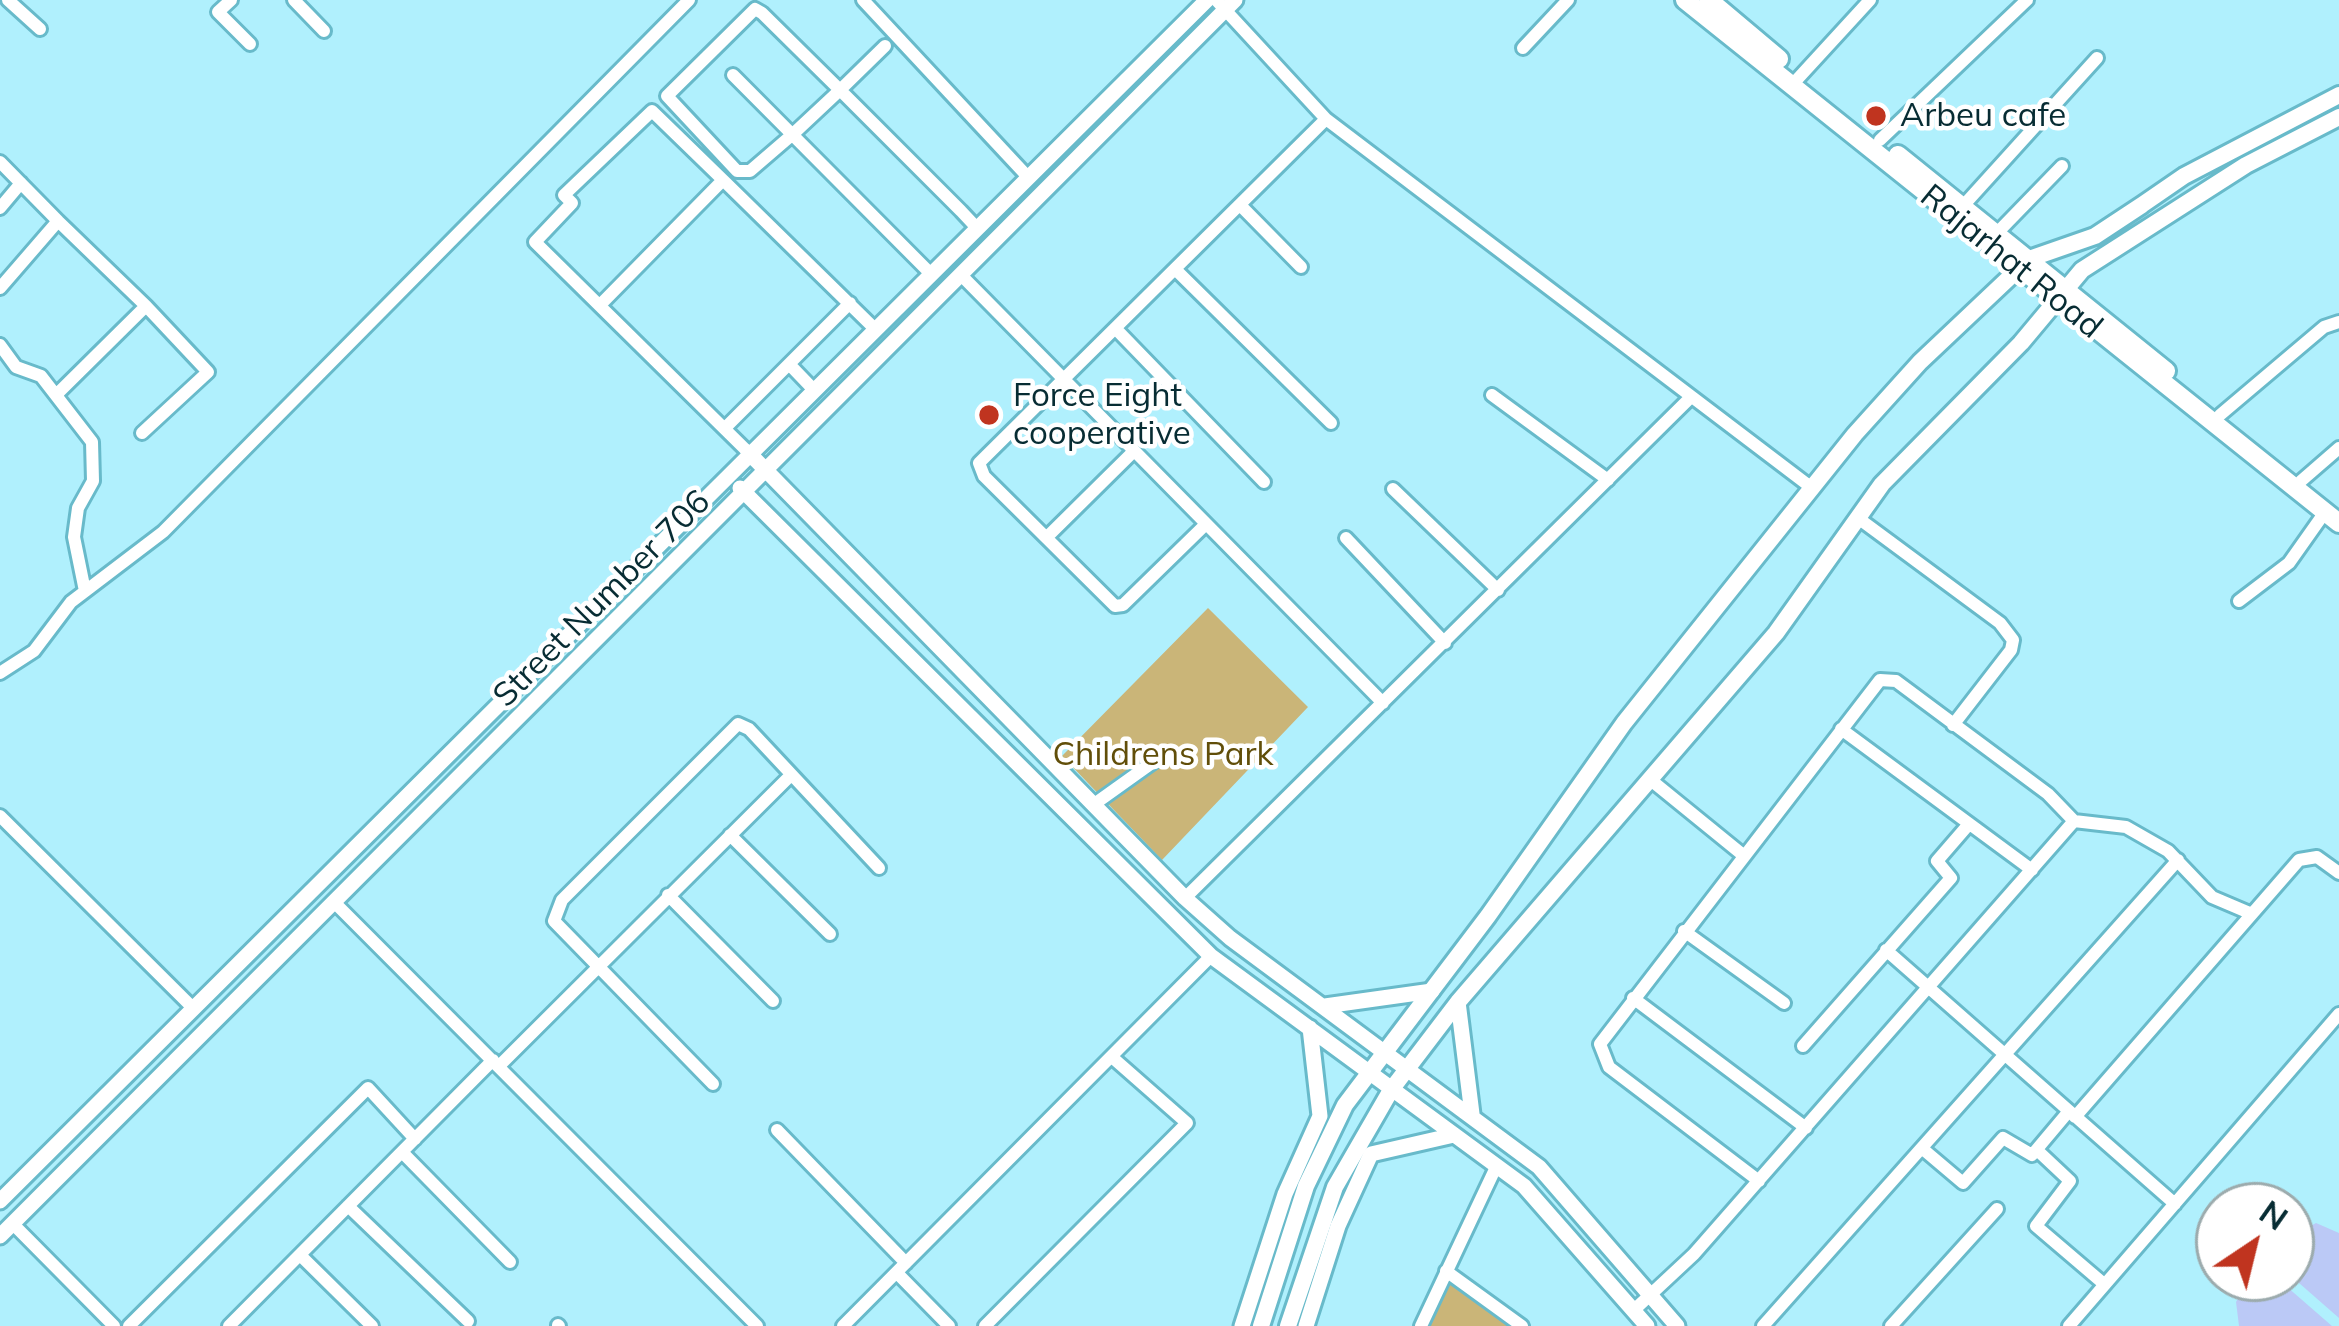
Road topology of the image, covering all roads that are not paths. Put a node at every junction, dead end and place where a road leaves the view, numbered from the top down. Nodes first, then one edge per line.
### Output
1 (8, 0) edge
2 (206, 0) edge
3 (231, 0) edge
4 (294, 0) edge
5 (689, 0) edge
6 (863, 0) edge
7 (1568, 0) edge
8 (1685, 0) edge
9 (1708, 0) edge
10 (1870, 0) edge
11 (2027, 0) edge
12 (1221, 3) edge
13 (218, 12) junction
14 (40, 29) dead end
15 (324, 31) dead end
16 (250, 44) dead end
17 (885, 46) dead end
18 (1523, 48) dead end
19 (2098, 58) dead end
20 (733, 75) dead end
21 (1796, 81) junction
22 (840, 90) junction
23 (2339, 95) edge
24 (2339, 117) edge
25 (1326, 119) junction
26 (793, 134) junction
27 (1880, 140) junction
28 (0, 162) edge
29 (2062, 166) dead end
30 (1027, 176) junction
31 (723, 180) junction
32 (21, 184) junction
33 (1240, 205) junction
34 (1963, 206) junction
35 (0, 208) edge
36 (58, 221) junction
37 (976, 227) junction
38 (1997, 233) junction
39 (2024, 264) junction
40 (1301, 267) dead end
41 (1174, 269) junction
42 (930, 273) junction
43 (962, 275) junction
44 (0, 287) edge
45 (2062, 296) junction
46 (850, 302) junction
47 (600, 305) junction
48 (146, 306) junction
49 (2339, 322) edge
50 (874, 328) junction
51 (1115, 328) junction
52 (0, 346) edge
53 (789, 364) junction
54 (1063, 379) junction
55 (813, 388) junction
56 (56, 394) junction
57 (1492, 395) dead end
58 (1691, 397) junction
59 (2220, 415) junction
60 (1331, 423) dead end
61 (725, 428) junction
62 (142, 433) dead end
63 (2339, 448) edge
64 (1134, 451) junction
65 (748, 452) junction
66 (766, 472) junction
67 (726, 475) junction
68 (1608, 480) junction
69 (2301, 481) junction
70 (1264, 482) dead end
71 (1812, 488) junction
72 (1393, 489) dead end
73 (744, 492) junction
74 (2334, 516) edge
75 (1858, 518) junction
76 (1206, 524) junction
77 (1047, 537) junction
78 (1346, 538) dead end
79 (1498, 590) junction
80 (85, 591) junction
81 (2239, 601) dead end
82 (1445, 643) junction
83 (0, 673) edge
84 (1383, 704) junction
85 (1954, 725) junction
86 (1841, 729) junction
87 (1156, 760) dead end
88 (790, 776) junction
89 (1652, 781) junction
90 (1093, 806) junction
91 (0, 816) edge
92 (2074, 821) junction
93 (1969, 824) junction
94 (730, 835) junction
95 (1743, 856) junction
96 (2178, 860) junction
97 (879, 868) dead end
98 (2032, 870) junction
99 (2339, 873) edge
100 (668, 895) junction
101 (1185, 898) junction
102 (335, 903) junction
103 (2252, 914) junction
104 (1684, 931) junction
105 (830, 934) dead end
106 (1886, 950) junction
107 (1211, 956) junction
108 (596, 966) junction
109 (1928, 989) junction
110 (1432, 991) junction
111 (1633, 998) junction
112 (772, 1001) dead end
113 (1458, 1002) junction
114 (1784, 1003) dead end
115 (1325, 1006) junction
116 (192, 1007) junction
117 (2339, 1014) edge
118 (1310, 1028) junction
119 (1803, 1046) dead end
120 (1386, 1050) junction
121 (2006, 1057) junction
122 (1113, 1058) junction
123 (496, 1063) junction
124 (1408, 1067) junction
125 (1368, 1071) junction
126 (713, 1084) dead end
127 (1391, 1090) junction
128 (1472, 1114) junction
129 (2072, 1114) junction
130 (1806, 1128) junction
131 (777, 1130) dead end
132 (1454, 1135) junction
133 (415, 1138) junction
134 (1924, 1150) junction
135 (2036, 1150) junction
136 (402, 1152) junction
137 (1497, 1165) junction
138 (1759, 1181) junction
139 (0, 1202) edge
140 (2175, 1204) junction
141 (348, 1206) junction
142 (1996, 1209) dead end
143 (6, 1230) edge
144 (300, 1255) junction
145 (510, 1262) dead end
146 (902, 1268) junction
147 (1446, 1271) junction
148 (2104, 1284) junction
149 (1650, 1294) junction
150 (1634, 1310) junction
151 (468, 1321) dead end
152 (236, 1324) edge
153 (114, 1326) edge
154 (129, 1326) edge
155 (372, 1326) edge
156 (757, 1326) edge
157 (843, 1326) edge
158 (949, 1326) edge
159 (985, 1326) edge
160 (1242, 1326) edge
161 (1261, 1326) edge
162 (1288, 1326) edge
163 (1306, 1326) edge
164 (1421, 1326) edge
165 (1522, 1326) edge
166 (1647, 1326) edge
167 (1677, 1326) edge
168 (1763, 1326) edge
169 (1892, 1326) edge
170 (2069, 1326) edge

1 - 14 street
2 - 13 street
3 - 13 street
4 - 15 street
5 - 80 street
6 - 30 street
7 - 18 street
8 - 21 main road, Rajarhat Road
9 - 21 main road, Rajarhat Road
10 - 21 street
11 - 27 street
12 - 25 street
12 - 30 street, Street Number 706
12 - 43 street
13 - 16 street
17 - 22 street
19 - 34 street
20 - 26 street
21 - 27 main road, Rajarhat Road
21 - 39 main road, Rajarhat Road
22 - 26 street
22 - 26 street
22 - 37 street
23 - 39 main road
24 - 45 main road
25 - 33 street
25 - 58 street
26 - 42 street
27 - 34 main road, Rajarhat Road
28 - 32 street
29 - 38 street
30 - 37 street, Street Number 706
31 - 46 street
31 - 47 street
31 - 47 street
32 - 35 street
32 - 36 street
33 - 40 street
33 - 41 street
34 - 38 main road, Rajarhat Road
36 - 44 street
36 - 48 street
37 - 42 street, Street Number 706
38 - 39 main road, Rajarhat Road
39 - 45 main road, Rajarhat Road
39 - 71 main road
41 - 51 street
41 - 60 street
42 - 50 street, Street Number 706
43 - 54 street
43 - 66 street
45 - 59 main road, Rajarhat Road
45 - 74 main road, Rajarhat Road
45 - 75 main road
46 - 50 street
46 - 53 street
47 - 61 street
48 - 56 street
48 - 62 street
49 - 59 street
50 - 55 street, Street Number 706
51 - 54 street
51 - 70 street
52 - 56 street
53 - 55 street
53 - 61 street
54 - 64 street
54 - 77 street
55 - 65 street, Street Number 706
56 - 80 street
57 - 68 street
58 - 68 street
58 - 71 street
59 - 69 main road, Rajarhat Road
61 - 65 street
63 - 69 street
64 - 76 street
64 - 77 street
65 - 66 street
65 - 67 street, Street Number 706
66 - 73 street
66 - 90 street
67 - 73 street
67 - 116 street, Street Number 706
68 - 79 street
69 - 74 main road, Rajarhat Road
71 - 110 main road
72 - 79 street
73 - 102 street
73 - 107 street
74 - 81 street
75 - 85 street
75 - 89 main road
76 - 77 street
76 - 84 street
78 - 82 street
79 - 82 street
80 - 83 street
82 - 84 street
84 - 101 street
85 - 86 street
85 - 92 street
86 - 93 street
86 - 95 street
87 - 90 street
88 - 94 street
88 - 97 street
88 - 108 street
89 - 95 street
89 - 113 main road
90 - 101 street
91 - 116 street
92 - 96 street
92 - 98 street
93 - 98 street
93 - 106 street
94 - 100 street
94 - 105 street
95 - 104 street
96 - 103 street
96 - 121 street
98 - 109 street
99 - 103 street
100 - 108 street
100 - 112 street
101 - 115 street
102 - 123 street
102 - 143 street
103 - 129 street
104 - 111 street
104 - 114 street
106 - 109 street
106 - 119 street
107 - 118 street
107 - 122 street
108 - 123 street
108 - 126 street
109 - 121 street
109 - 130 street
110 - 115 street
110 - 120 main road
111 - 130 street
111 - 138 street
113 - 124 main road
113 - 128 street
115 - 120 street
116 - 139 street, Street Number 706
117 - 140 street
118 - 125 street
118 - 160 street
120 - 124 street
120 - 125 main road
121 - 129 street
121 - 134 street
122 - 146 street
122 - 159 street
123 - 133 street
123 - 156 street
124 - 127 main road
124 - 128 street
125 - 127 street
125 - 161 main road
127 - 132 street
127 - 162 main road
128 - 149 street
129 - 135 street
129 - 140 street
130 - 138 street
131 - 146 street
132 - 137 street
132 - 163 street
133 - 136 street
133 - 154 street
134 - 135 street
134 - 168 street
135 - 148 street
136 - 141 street
136 - 145 street
137 - 147 street
137 - 150 street
138 - 149 street
140 - 148 street
141 - 144 street
141 - 151 street
142 - 169 street
143 - 153 street
144 - 152 street
144 - 155 street
146 - 157 street
146 - 158 street
147 - 164 street
147 - 165 street
148 - 170 street
149 - 150 street
149 - 167 street
150 - 166 street

